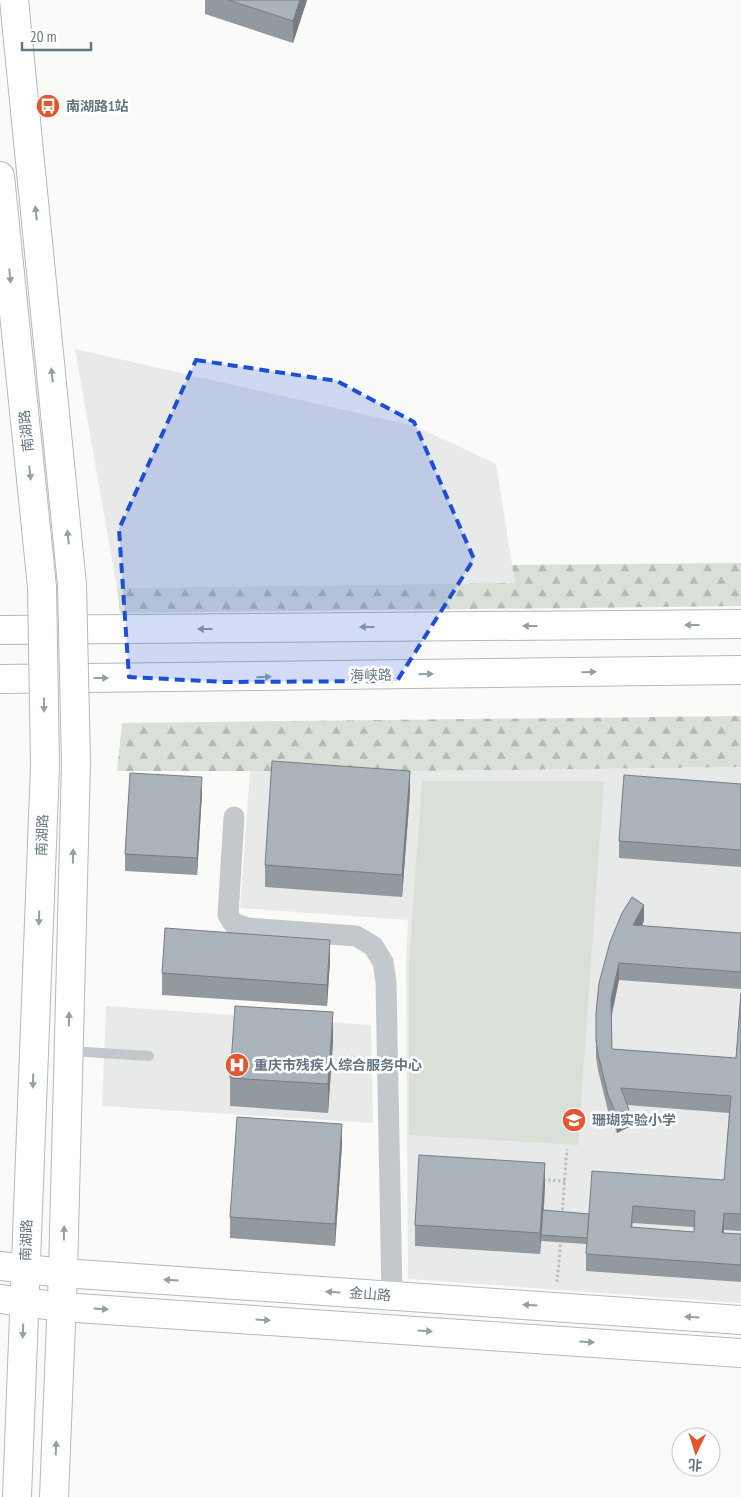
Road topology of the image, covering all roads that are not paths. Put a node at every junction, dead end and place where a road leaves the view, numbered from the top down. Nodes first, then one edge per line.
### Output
1 (14, 0) edge
2 (0, 176) edge
3 (741, 624) edge
4 (0, 630) edge
5 (741, 670) edge
6 (0, 679) edge
7 (234, 817) dead end
8 (69, 1051) junction
9 (149, 1056) dead end
10 (13, 1267) edge
11 (64, 1273) junction
12 (392, 1296) junction
13 (12, 1301) edge
14 (62, 1307) junction
15 (741, 1320) edge
16 (741, 1353) edge
17 (17, 1497) edge
18 (54, 1497) edge

8 -> 1 main road, bridge
2 -> 10 main road, 南湖路, bridge
3 -> 4 main road
6 -> 5 main road, 海峡路
7 - 12 street
8 - 9 lane
11 -> 8 main road
10 - 11 main road, 金山路
10 - 13 main road, 南湖路
12 -> 11 main road, 金山路
11 - 14 main road
15 -> 12 main road, 金山路
13 - 14 main road
13 -> 17 main road, 南湖路
14 -> 16 main road
18 -> 14 main road

